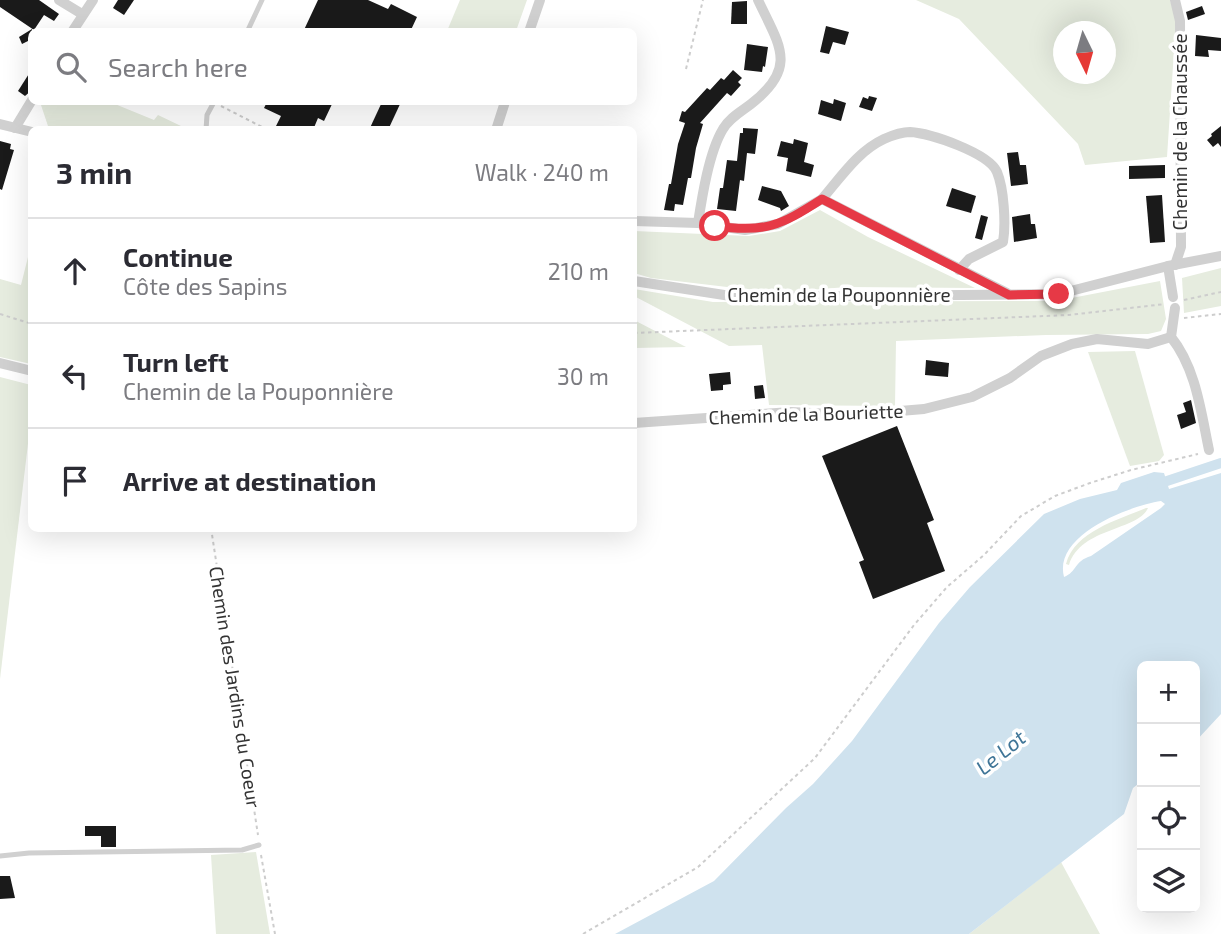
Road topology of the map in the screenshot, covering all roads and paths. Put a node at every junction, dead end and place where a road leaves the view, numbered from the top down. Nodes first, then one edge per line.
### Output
1 (59, 0) edge
2 (93, 0) edge
3 (262, 0) edge
4 (540, 0) edge
5 (703, 0) edge
6 (758, 0) edge
7 (1175, 0) edge
8 (82, 14) junction
9 (74, 28) edge
10 (249, 28) edge
11 (530, 28) edge
12 (686, 69) dead end
13 (29, 105) edge
14 (212, 105) edge
15 (220, 105) edge
16 (504, 105) edge
17 (0, 124) edge
18 (206, 126) edge
19 (260, 126) edge
20 (497, 126) edge
21 (15, 128) junction
22 (28, 131) edge
23 (822, 199) junction
24 (637, 221) edge
25 (698, 223) junction
26 (1221, 256) edge
27 (1171, 265) junction
28 (959, 270) junction
29 (637, 281) edge
30 (1221, 292) edge
31 (1009, 295) junction
32 (1175, 305) junction
33 (0, 314) edge
34 (1221, 314) edge
35 (28, 323) edge
36 (637, 333) edge
37 (1171, 337) junction
38 (0, 363) edge
39 (28, 370) edge
40 (637, 423) edge
41 (1209, 450) joint
42 (212, 532) edge
43 (259, 845) junction
44 (0, 856) edge
45 (275, 934) edge
46 (583, 934) edge

1 - 8 street
2 - 8 street
3 - 10 lane
4 - 11 street
5 - 12 path
6 - 25 street
7 - 27 street, Chemin de la Chaussée
8 - 9 street
13 - 21 street
14 - 18 lane
15 - 19 path
16 - 20 street
17 - 21 street
21 - 22 street
23 - 25 street
23 - 28 street
23 - 28 street
24 - 25 street
26 - 27 street, Chemin de la Pouponnière
27 - 31 street, Chemin de la Pouponnière
27 - 32 street, Chemin de la Chaussée
28 - 31 street
29 - 31 street, Chemin de la Pouponnière
30 - 32 path
32 - 34 path
32 - 36 path
32 - 37 street, Chemin de la Chaussée
33 - 35 path
37 - 40 street, Chemin de la Bouriette
37 - 41 street
38 - 39 street
41 - 46 path
42 - 43 path, Chemin des Jardins du Coeur
43 - 44 lane
43 - 45 path, Chemin des Jardins du Coeur

